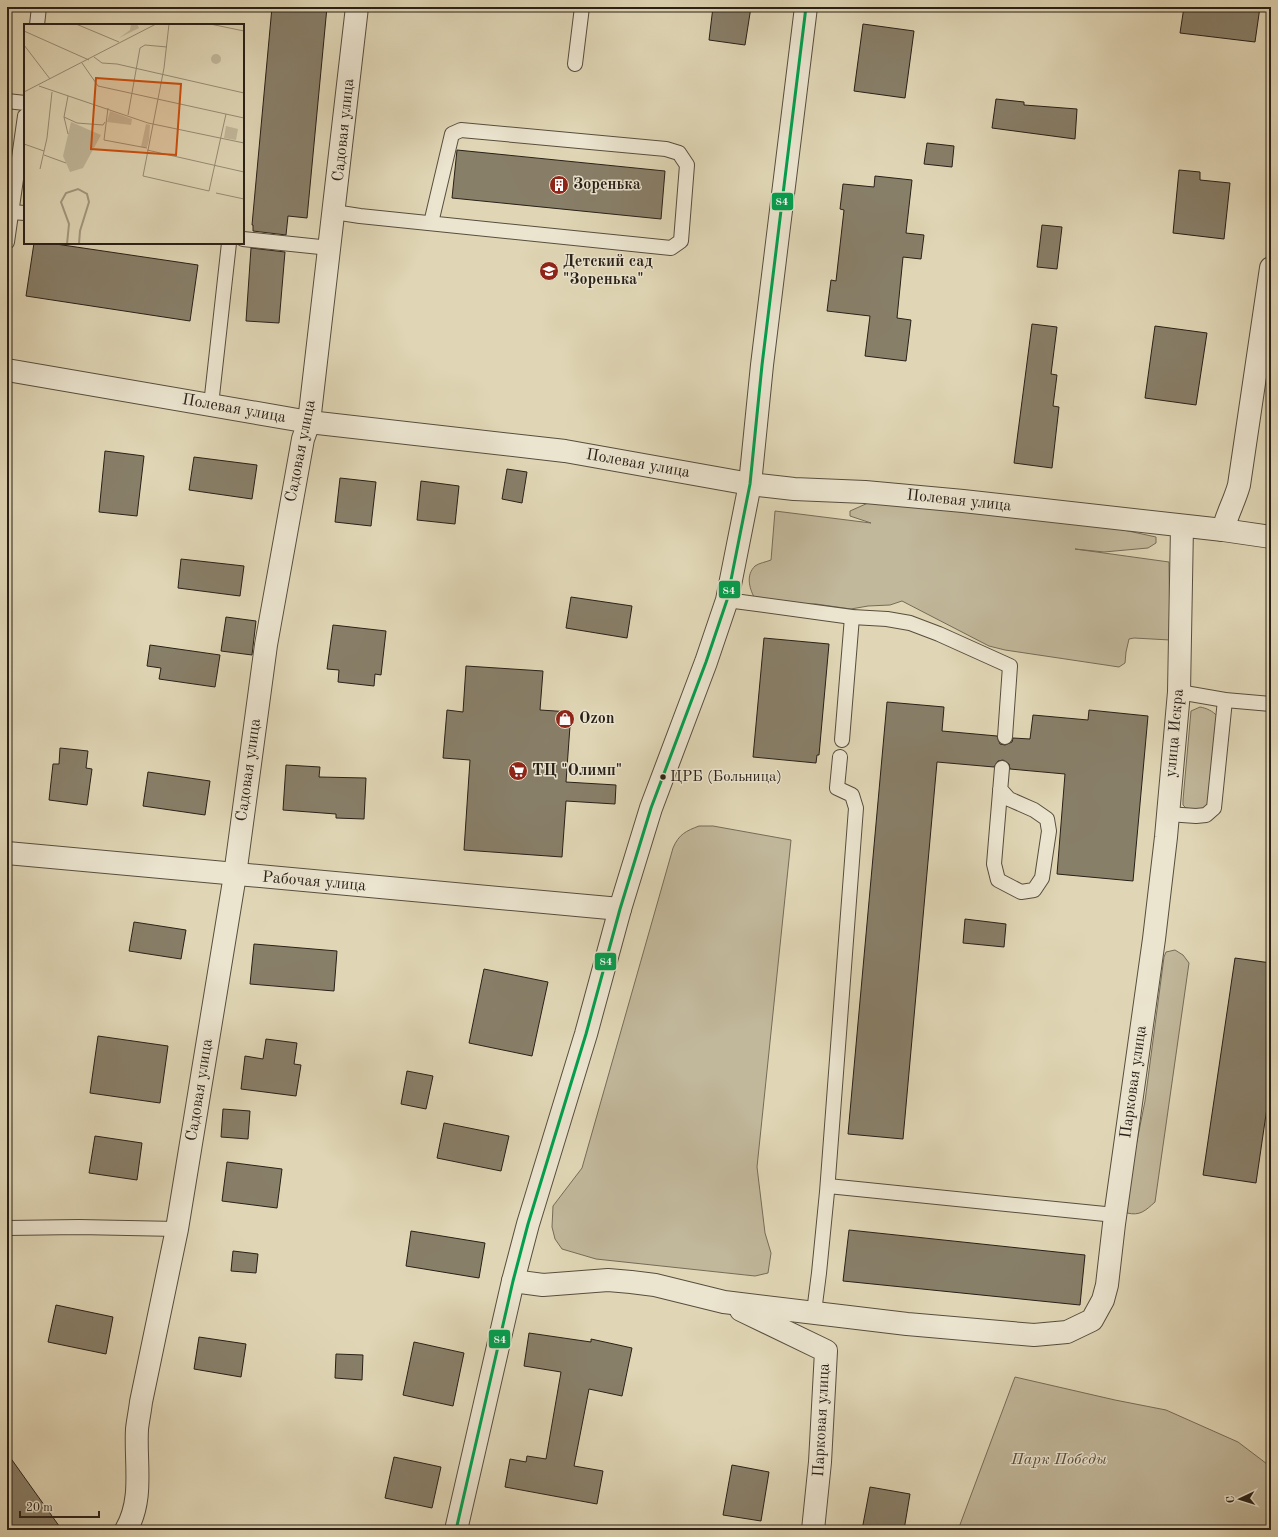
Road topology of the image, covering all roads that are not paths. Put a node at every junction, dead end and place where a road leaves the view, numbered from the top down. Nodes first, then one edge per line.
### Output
1 (39, 7) edge
2 (357, 7) edge
3 (582, 7) edge
4 (806, 7) edge
5 (37, 24) edge
6 (574, 64) dead end
7 (7, 101) edge
8 (24, 103) edge
9 (24, 130) edge
10 (334, 212) junction
11 (18, 213) edge
12 (431, 223) junction
13 (244, 239) edge
14 (7, 242) edge
15 (229, 244) edge
16 (330, 248) junction
17 (1271, 268) edge
18 (7, 370) edge
19 (211, 405) junction
20 (309, 422) junction
21 (750, 484) junction
22 (1182, 526) junction
23 (1223, 530) junction
24 (1271, 537) edge
25 (727, 600) junction
26 (852, 617) junction
27 (1179, 692) junction
28 (1225, 700) junction
29 (1271, 704) edge
30 (1005, 737) dead end
31 (842, 740) dead end
32 (840, 757) dead end
33 (1002, 768) dead end
34 (1000, 789) junction
35 (1168, 814) junction
36 (7, 853) edge
37 (235, 875) junction
38 (620, 909) junction
39 (1154, 939) joint
40 (828, 1186) junction
41 (1114, 1220) junction
42 (7, 1228) edge
43 (177, 1229) junction
44 (513, 1281) junction
45 (724, 1302) junction
46 (814, 1312) junction
47 (126, 1530) edge
48 (456, 1530) edge
49 (814, 1530) edge

1 - 5 lane
2 - 10 street, Садовая улица
3 - 6 lane
4 - 21 street
7 - 8 lane
9 - 11 lane
10 - 12 lane
10 - 16 street, Садовая улица
11 - 14 lane
12 - 12 lane
13 - 16 lane
15 - 19 lane
16 - 20 street, Садовая улица
17 - 23 street
18 - 19 street, Полевая улица
19 - 20 street, Полевая улица
20 - 21 street, Полевая улица
20 - 37 street, Садовая улица
21 - 22 street, Полевая улица
21 - 25 street
22 - 23 street, Полевая улица
22 - 27 street, улица Искра
23 - 24 street, Полевая улица
25 - 26 lane
25 - 38 street
26 - 30 lane
26 - 31 lane
27 - 28 lane
27 - 35 street, улица Искра
28 - 29 lane
28 - 35 lane
32 - 40 lane
33 - 34 lane
34 - 34 lane
35 - 39 street, улица Искра
36 - 37 street, Рабочая улица
37 - 38 street, Рабочая улица
37 - 43 street, Садовая улица
38 - 44 street
39 - 41 street, Парковая улица
40 - 41 lane
40 - 46 lane
41 - 46 street
42 - 43 lane
43 - 47 street, Садовая улица
44 - 45 street
44 - 48 street
45 - 46 street
45 - 49 street, Парковая улица

